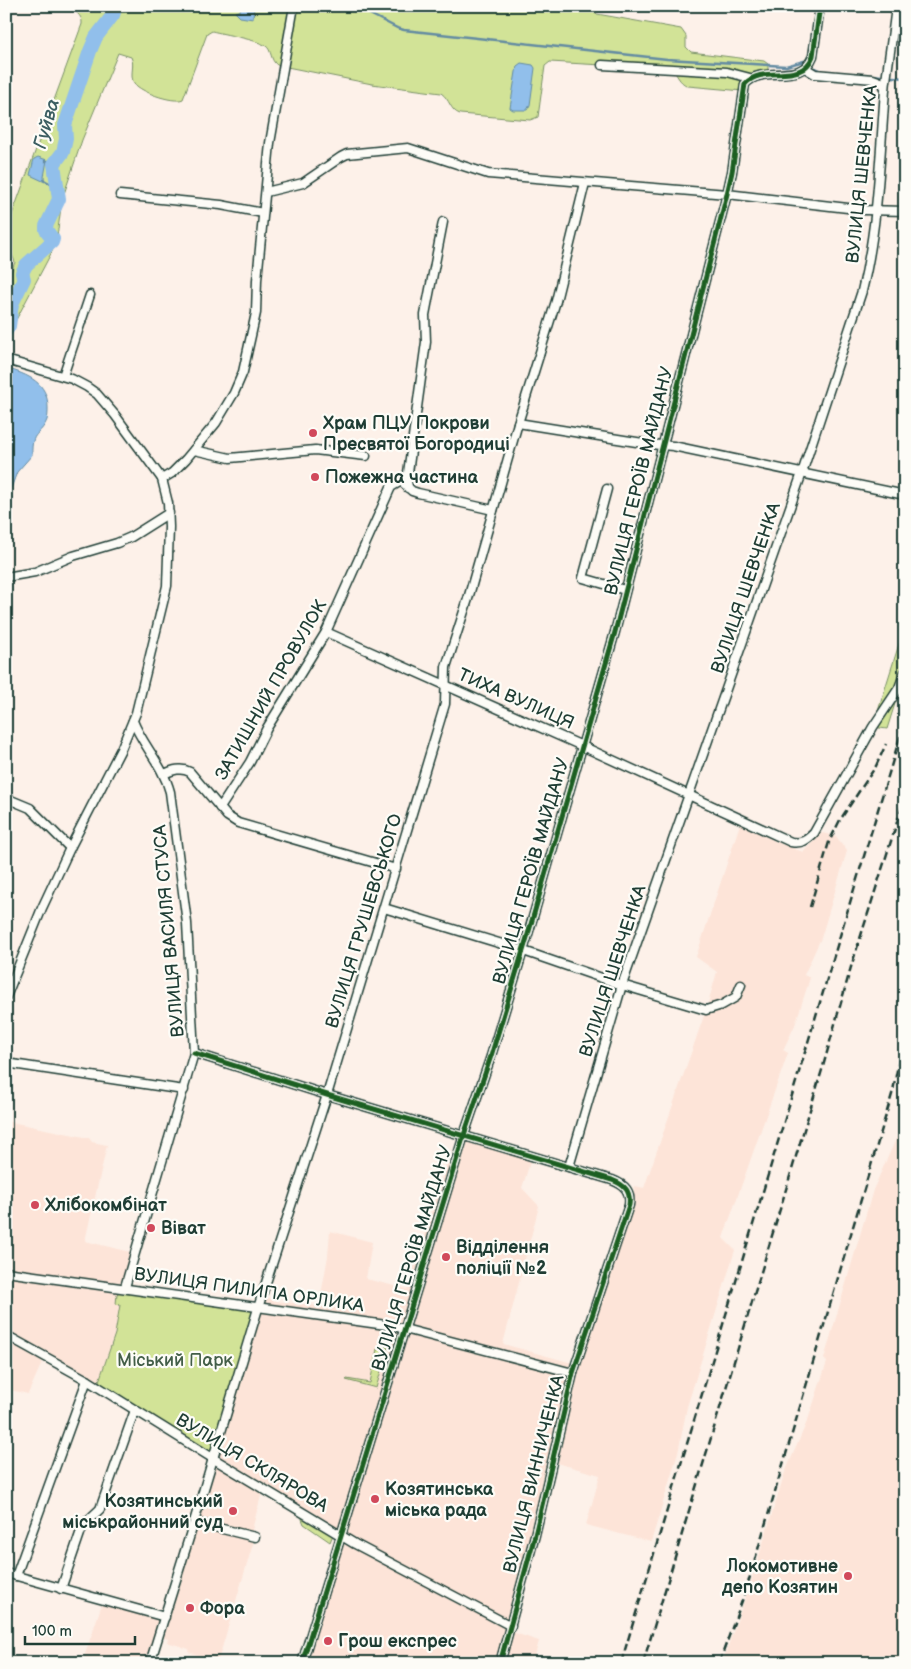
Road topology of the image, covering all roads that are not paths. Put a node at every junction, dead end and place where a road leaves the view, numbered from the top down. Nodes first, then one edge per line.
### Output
1 (294, 6) edge
2 (820, 6) edge
3 (896, 6) edge
4 (905, 8) edge
5 (602, 65) dead end
6 (805, 68) junction
7 (750, 78) junction
8 (886, 87) junction
9 (585, 183) junction
10 (266, 192) junction
11 (727, 194) junction
12 (120, 195) dead end
13 (876, 210) junction
14 (905, 211) edge
15 (263, 213) junction
16 (443, 222) dead end
17 (90, 296) dead end
18 (6, 360) edge
19 (63, 376) junction
20 (518, 423) junction
21 (664, 446) junction
22 (194, 450) junction
23 (366, 456) dead end
24 (802, 473) junction
25 (162, 478) junction
26 (408, 488) junction
27 (607, 489) dead end
28 (905, 495) edge
29 (494, 510) junction
30 (169, 513) junction
31 (6, 577) edge
32 (625, 590) junction
33 (326, 632) junction
34 (905, 672) edge
35 (446, 685) junction
36 (133, 722) junction
37 (582, 746) junction
38 (164, 774) junction
39 (688, 794) junction
40 (6, 798) edge
41 (220, 808) junction
42 (70, 848) junction
43 (396, 868) junction
44 (384, 908) junction
45 (523, 951) junction
46 (622, 985) junction
47 (741, 985) dead end
48 (6, 997) edge
49 (194, 1053) junction
50 (6, 1063) edge
51 (184, 1090) junction
52 (327, 1095) junction
53 (464, 1135) junction
54 (569, 1167) junction
55 (6, 1272) edge
56 (125, 1287) junction
57 (259, 1306) junction
58 (405, 1328) junction
59 (6, 1335) edge
60 (573, 1373) junction
61 (86, 1380) junction
62 (135, 1410) junction
63 (214, 1459) junction
64 (194, 1522) junction
65 (342, 1535) junction
66 (255, 1537) dead end
67 (6, 1574) edge
68 (16, 1576) junction
69 (61, 1589) junction
70 (165, 1617) junction
71 (510, 1626) junction
72 (150, 1663) edge
73 (302, 1663) edge
74 (500, 1663) edge

1 - 10 street
2 - 6 street
3 - 4 street
3 - 8 street, ВУЛИЦЯ ШЕВЧЕНКА
5 - 7 street
6 - 7 street
6 - 8 street
7 - 11 street, ВУЛИЦЯ ГЕРОЇВ МАЙДАНУ
8 - 13 street, ВУЛИЦЯ ШЕВЧЕНКА
9 - 10 street
9 - 11 street
9 - 20 street, ВУЛИЦЯ ГРУШЕВСЬКОГО
10 - 15 street
11 - 13 street
11 - 21 street, ВУЛИЦЯ ГЕРОЇВ МАЙДАНУ
12 - 15 street
13 - 14 street
13 - 24 street, ВУЛИЦЯ ШЕВЧЕНКА
15 - 22 street
16 - 26 street
17 - 19 street
18 - 19 street
19 - 25 street
20 - 21 street
20 - 29 street, ВУЛИЦЯ ГРУШЕВСЬКОГО
21 - 24 street
21 - 32 street, ВУЛИЦЯ ГЕРОЇВ МАЙДАНУ
22 - 23 street
22 - 25 street
24 - 28 street
24 - 39 street, ВУЛИЦЯ ШЕВЧЕНКА
25 - 30 street
26 - 29 street
26 - 33 street, ЗАТИШНИЙ ПРОВУЛОК
27 - 32 street
29 - 35 street, ВУЛИЦЯ ГРУШЕВСЬКОГО
30 - 31 street
30 - 36 street
32 - 37 street, ВУЛИЦЯ ГЕРОЇВ МАЙДАНУ
33 - 35 street, ТИХА ВУЛИЦЯ
33 - 41 street, ЗАТИШНИЙ ПРОВУЛОК
34 - 39 street, ТИХА ВУЛИЦЯ
35 - 37 street, ТИХА ВУЛИЦЯ
35 - 43 street, ВУЛИЦЯ ГРУШЕВСЬКОГО
36 - 38 street, ВУЛИЦЯ ВАСИЛЯ СТУСА
36 - 42 street
37 - 39 street, ТИХА ВУЛИЦЯ
37 - 45 street, ВУЛИЦЯ ГЕРОЇВ МАЙДАНУ
38 - 41 street
38 - 49 street, ВУЛИЦЯ ВАСИЛЯ СТУСА
39 - 46 street, ВУЛИЦЯ ШЕВЧЕНКА
40 - 42 street
41 - 43 street
42 - 48 street
43 - 44 street, ВУЛИЦЯ ГРУШЕВСЬКОГО
44 - 45 street
44 - 52 street, ВУЛИЦЯ ГРУШЕВСЬКОГО
45 - 46 street
45 - 53 street, ВУЛИЦЯ ГЕРОЇВ МАЙДАНУ
46 - 47 street
46 - 54 street, ВУЛИЦЯ ШЕВЧЕНКА
49 - 51 street, ВУЛИЦЯ ВАСИЛЯ СТУСА
49 - 52 street
50 - 51 street
51 - 56 street, ВУЛИЦЯ ВАСИЛЯ СТУСА
52 - 53 street
52 - 57 street, ВУЛИЦЯ ГРУШЕВСЬКОГО
53 - 54 street
53 - 58 street, ВУЛИЦЯ ГЕРОЇВ МАЙДАНУ
54 - 60 street, ВУЛИЦЯ ВИННИЧЕНКА
55 - 56 street, ВУЛИЦЯ ПИЛИПА ОРЛИКА
56 - 57 street, ВУЛИЦЯ ПИЛИПА ОРЛИКА
57 - 58 street, ВУЛИЦЯ ПИЛИПА ОРЛИКА
57 - 63 street, ВУЛИЦЯ ГРУШЕВСЬКОГО
58 - 60 street, ВУЛИЦЯ ПИЛИПА ОРЛИКА
58 - 65 street, ВУЛИЦЯ ГЕРОЇВ МАЙДАНУ
59 - 61 street, ВУЛИЦЯ СКЛЯРОВА
60 - 71 street, ВУЛИЦЯ ВИННИЧЕНКА
61 - 62 street, ВУЛИЦЯ СКЛЯРОВА
61 - 68 street
62 - 63 street, ВУЛИЦЯ СКЛЯРОВА
62 - 69 street
63 - 64 street, ВУЛИЦЯ ГРУШЕВСЬКОГО
63 - 65 street, ВУЛИЦЯ СКЛЯРОВА
64 - 66 street
64 - 70 street, ВУЛИЦЯ ГРУШЕВСЬКОГО
65 - 71 street, ВУЛИЦЯ СКЛЯРОВА
65 - 73 street, ВУЛИЦЯ ГЕРОЇВ МАЙДАНУ
67 - 68 street
68 - 69 street
69 - 70 street
70 - 72 street, ВУЛИЦЯ ГРУШЕВСЬКОГО
71 - 74 street, ВУЛИЦЯ ВИННИЧЕНКА

